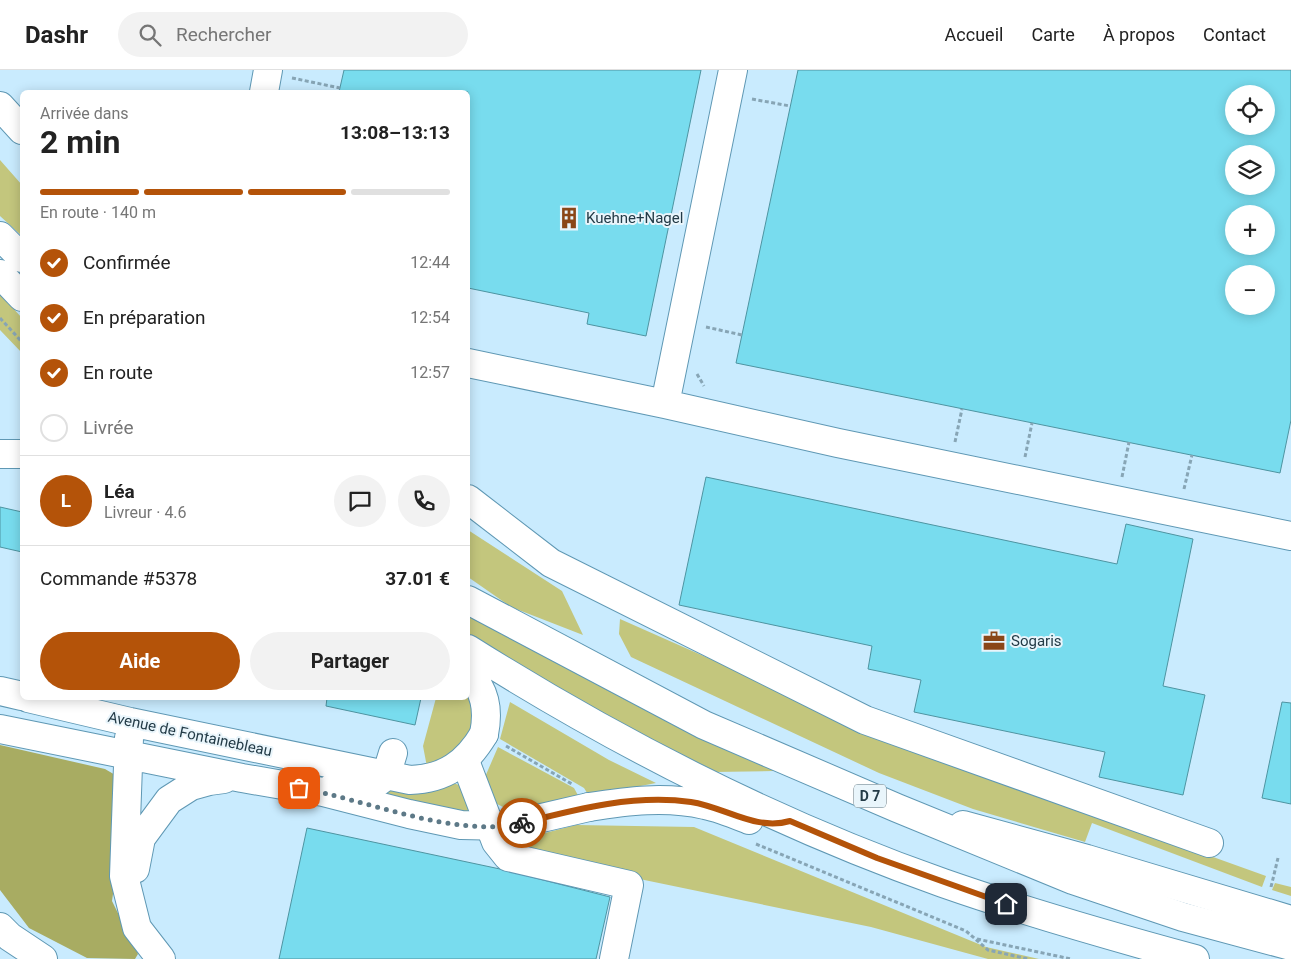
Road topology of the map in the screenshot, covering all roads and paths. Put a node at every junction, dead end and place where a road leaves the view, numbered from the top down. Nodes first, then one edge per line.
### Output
1 (733, 70) edge
2 (280, 74) edge
3 (340, 88) dead end
4 (266, 90) edge
5 (747, 98) dead end
6 (0, 106) edge
7 (790, 106) dead end
8 (20, 128) edge
9 (0, 236) edge
10 (20, 256) edge
11 (0, 274) edge
12 (20, 295) edge
13 (0, 318) edge
14 (699, 326) dead end
15 (742, 335) dead end
16 (20, 340) edge
17 (470, 371) edge
18 (695, 371) dead end
19 (706, 388) dead end
20 (665, 404) junction
21 (962, 409) dead end
22 (1032, 423) dead end
23 (1129, 442) dead end
24 (954, 450) dead end
25 (0, 454) edge
26 (20, 454) edge
27 (1192, 455) dead end
28 (1024, 465) dead end
29 (1120, 485) dead end
30 (1182, 497) dead end
31 (470, 501) edge
32 (1291, 536) edge
33 (470, 601) edge
34 (470, 650) edge
35 (470, 675) edge
36 (37, 700) edge
37 (130, 722) junction
38 (0, 729) edge
39 (491, 738) junction
40 (128, 755) junction
41 (464, 761) junction
42 (397, 769) junction
43 (242, 778) junction
44 (299, 788) junction
45 (582, 797) junction
46 (897, 808) junction
47 (790, 821) junction
48 (489, 826) junction
49 (749, 841) dead end
50 (1209, 843) dead end
51 (1278, 858) dead end
52 (1269, 893) dead end
53 (130, 900) junction
54 (1291, 920) edge
55 (0, 927) edge
56 (976, 939) junction
57 (1291, 946) edge
58 (44, 959) edge
59 (161, 959) edge
60 (614, 959) edge
61 (1028, 959) edge
62 (1071, 959) edge
63 (1195, 959) edge

1 - 20 main road
2 - 3 path
2 - 4 main road
5 - 7 path
6 - 8 main road
9 - 10 main road
11 - 12 main road
13 - 16 path
14 - 15 path
17 - 20 main road
18 - 19 path
20 - 32 main road
21 - 24 path
22 - 28 path
23 - 29 path
25 - 26 main road
27 - 30 path
31 - 50 main road
33 - 46 main road, D 7
34 - 47 main road
35 - 39 main road
36 - 37 main road, Avenue de Fontainebleau
37 - 40 main road
37 - 42 main road, Avenue de Fontainebleau
38 - 40 main road
39 - 41 main road
39 - 45 path
40 - 43 main road
40 - 53 main road
41 - 42 main road
41 - 48 main road
42 - 44 main road
43 - 44 main road
43 - 53 main road
44 - 48 main road
45 - 47 main road
45 - 48 main road
46 - 54 main road
46 - 57 main road, D 7
47 - 63 main road
48 - 60 main road
49 - 56 path
51 - 52 path
53 - 59 main road
55 - 58 main road
56 - 61 path
56 - 62 path

